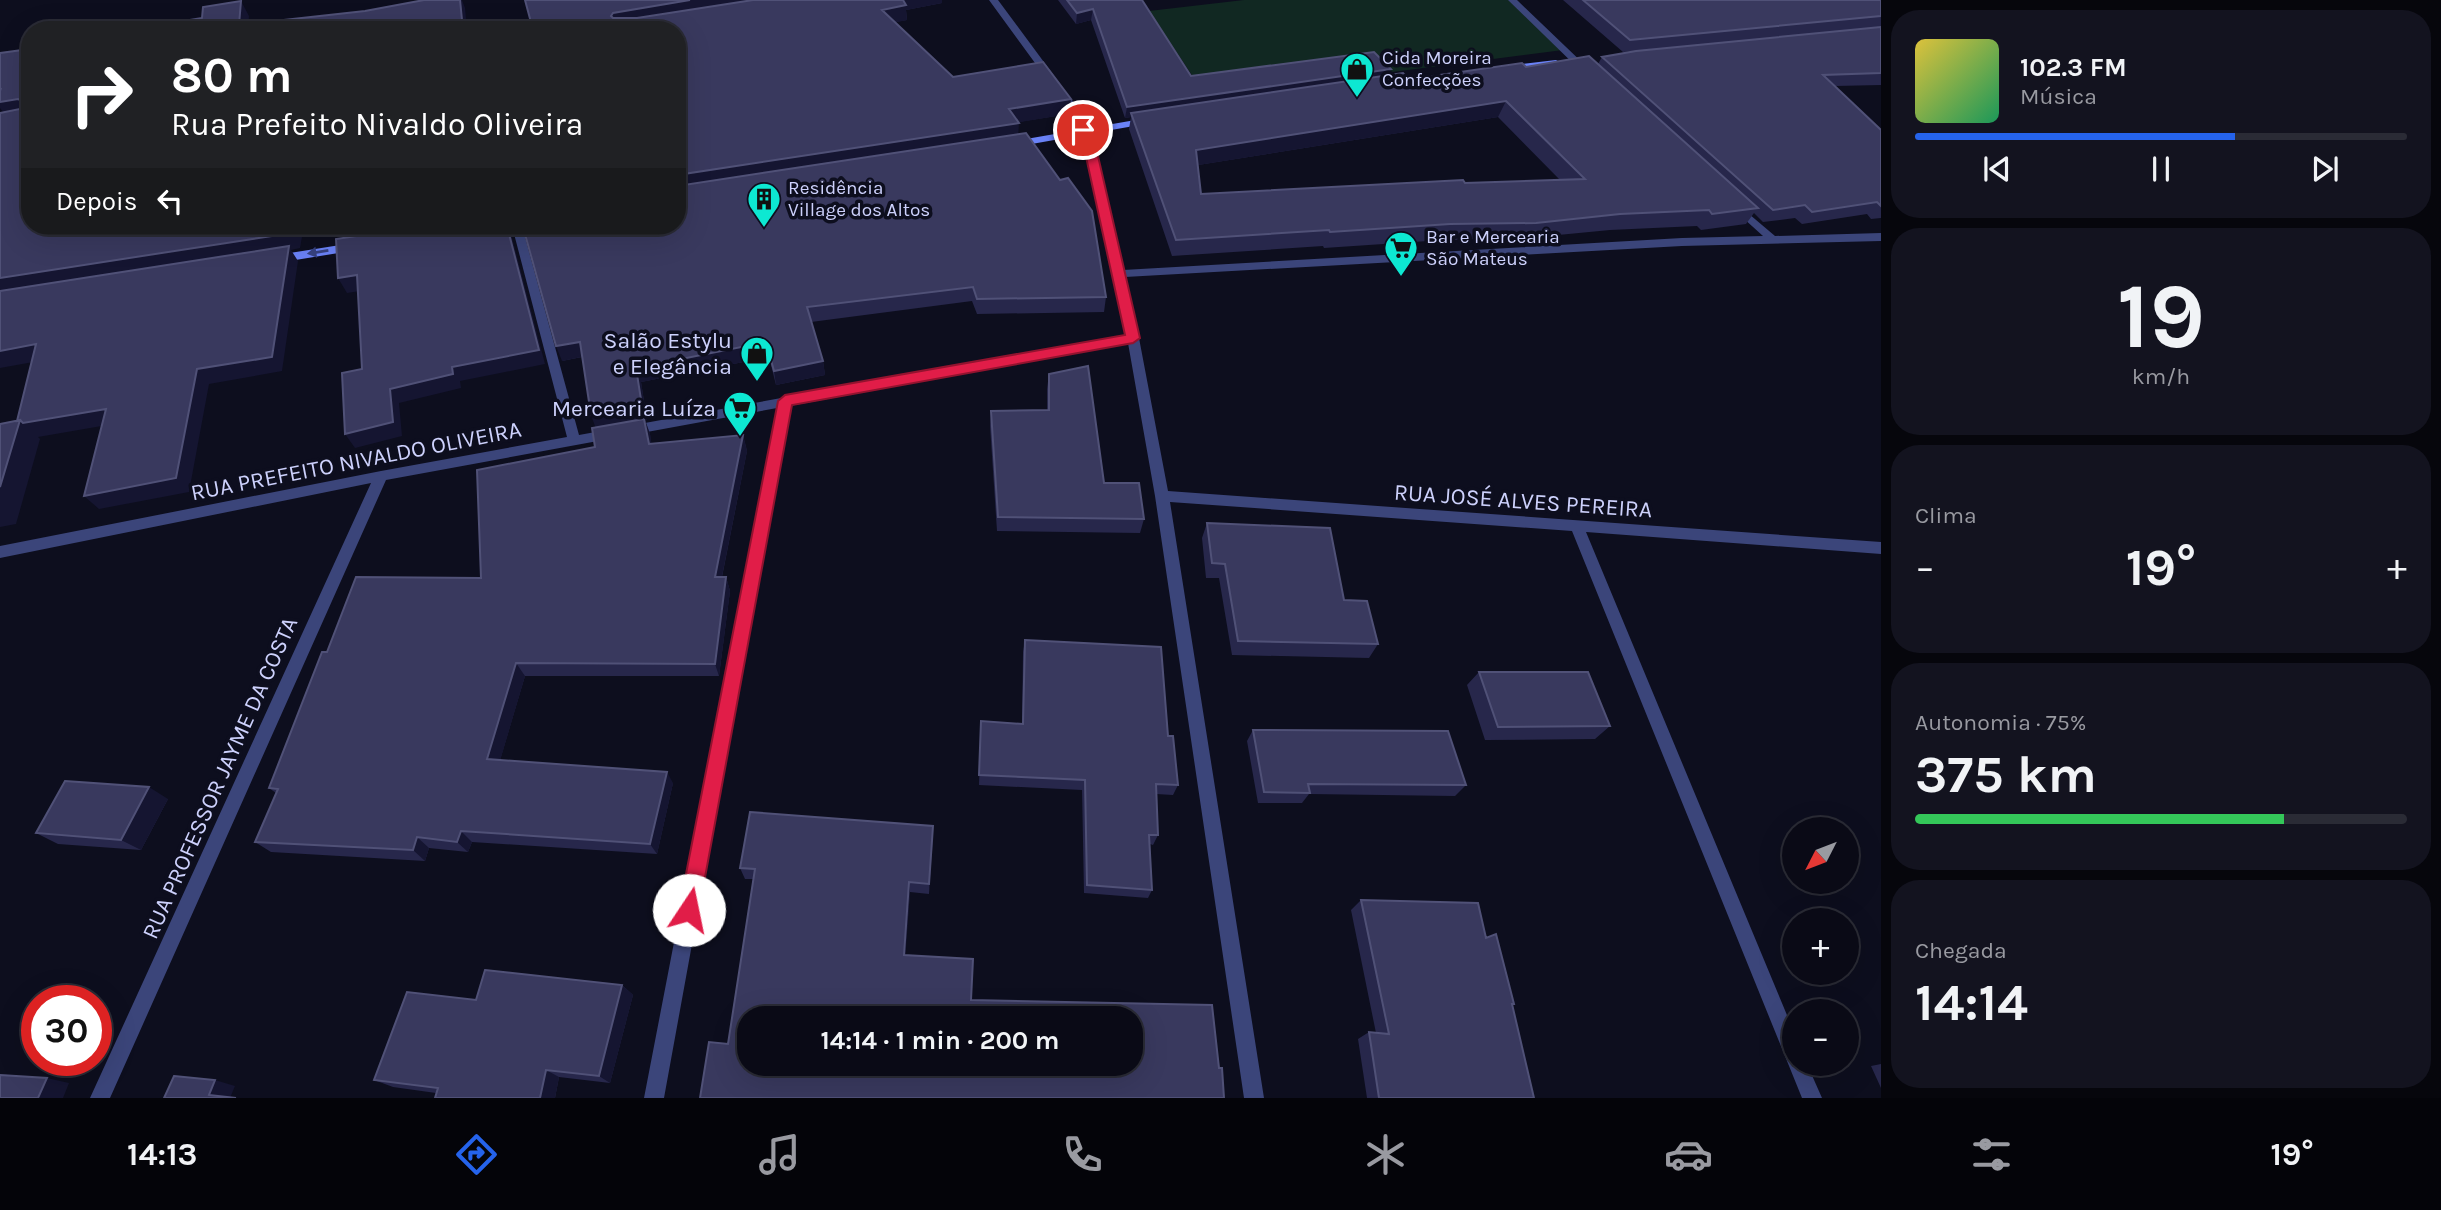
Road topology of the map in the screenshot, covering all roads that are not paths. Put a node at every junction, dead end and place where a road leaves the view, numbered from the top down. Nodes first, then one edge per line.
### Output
1 (993, 0) edge
2 (1512, 0) edge
3 (1590, 60) edge
4 (1576, 61) junction
5 (1500, 69) edge
6 (1599, 83) edge
7 (1164, 118) edge
8 (1083, 130) junction
9 (1002, 146) edge
10 (1731, 202) edge
11 (519, 235) edge
12 (1881, 237) edge
13 (1771, 238) junction
14 (372, 244) edge
15 (262, 261) edge
16 (1118, 274) junction
17 (1133, 338) junction
18 (785, 401) junction
19 (573, 440) junction
20 (381, 476) junction
21 (1162, 496) junction
22 (1577, 526) junction
23 (1881, 548) edge
24 (0, 552) edge
25 (1782, 1026) edge
26 (1803, 1076) edge
27 (100, 1098) edge
28 (654, 1098) edge
29 (1254, 1098) edge
30 (1812, 1098) edge

1 - 8 street
2 - 4 street
3 - 4 main road
4 - 5 main road
4 - 6 street
7 - 8 main road
8 - 9 main road
8 - 16 street
10 - 13 street
11 - 19 street
12 - 13 street
13 - 16 street
14 -> 15 main road
16 - 17 street
17 - 18 street, RUA PREFEITO NIVALDO OLIVEIRA
17 - 21 street
18 - 19 street, RUA PREFEITO NIVALDO OLIVEIRA
18 - 28 street
19 - 20 street, RUA PREFEITO NIVALDO OLIVEIRA
20 - 24 street, RUA PREFEITO NIVALDO OLIVEIRA
20 - 27 street, RUA PROFESSOR JAYME DA COSTA
21 - 22 street, RUA JOSÉ ALVES PEREIRA
21 - 29 street
22 - 23 street, RUA JOSÉ ALVES PEREIRA
22 - 25 street
26 - 30 street

